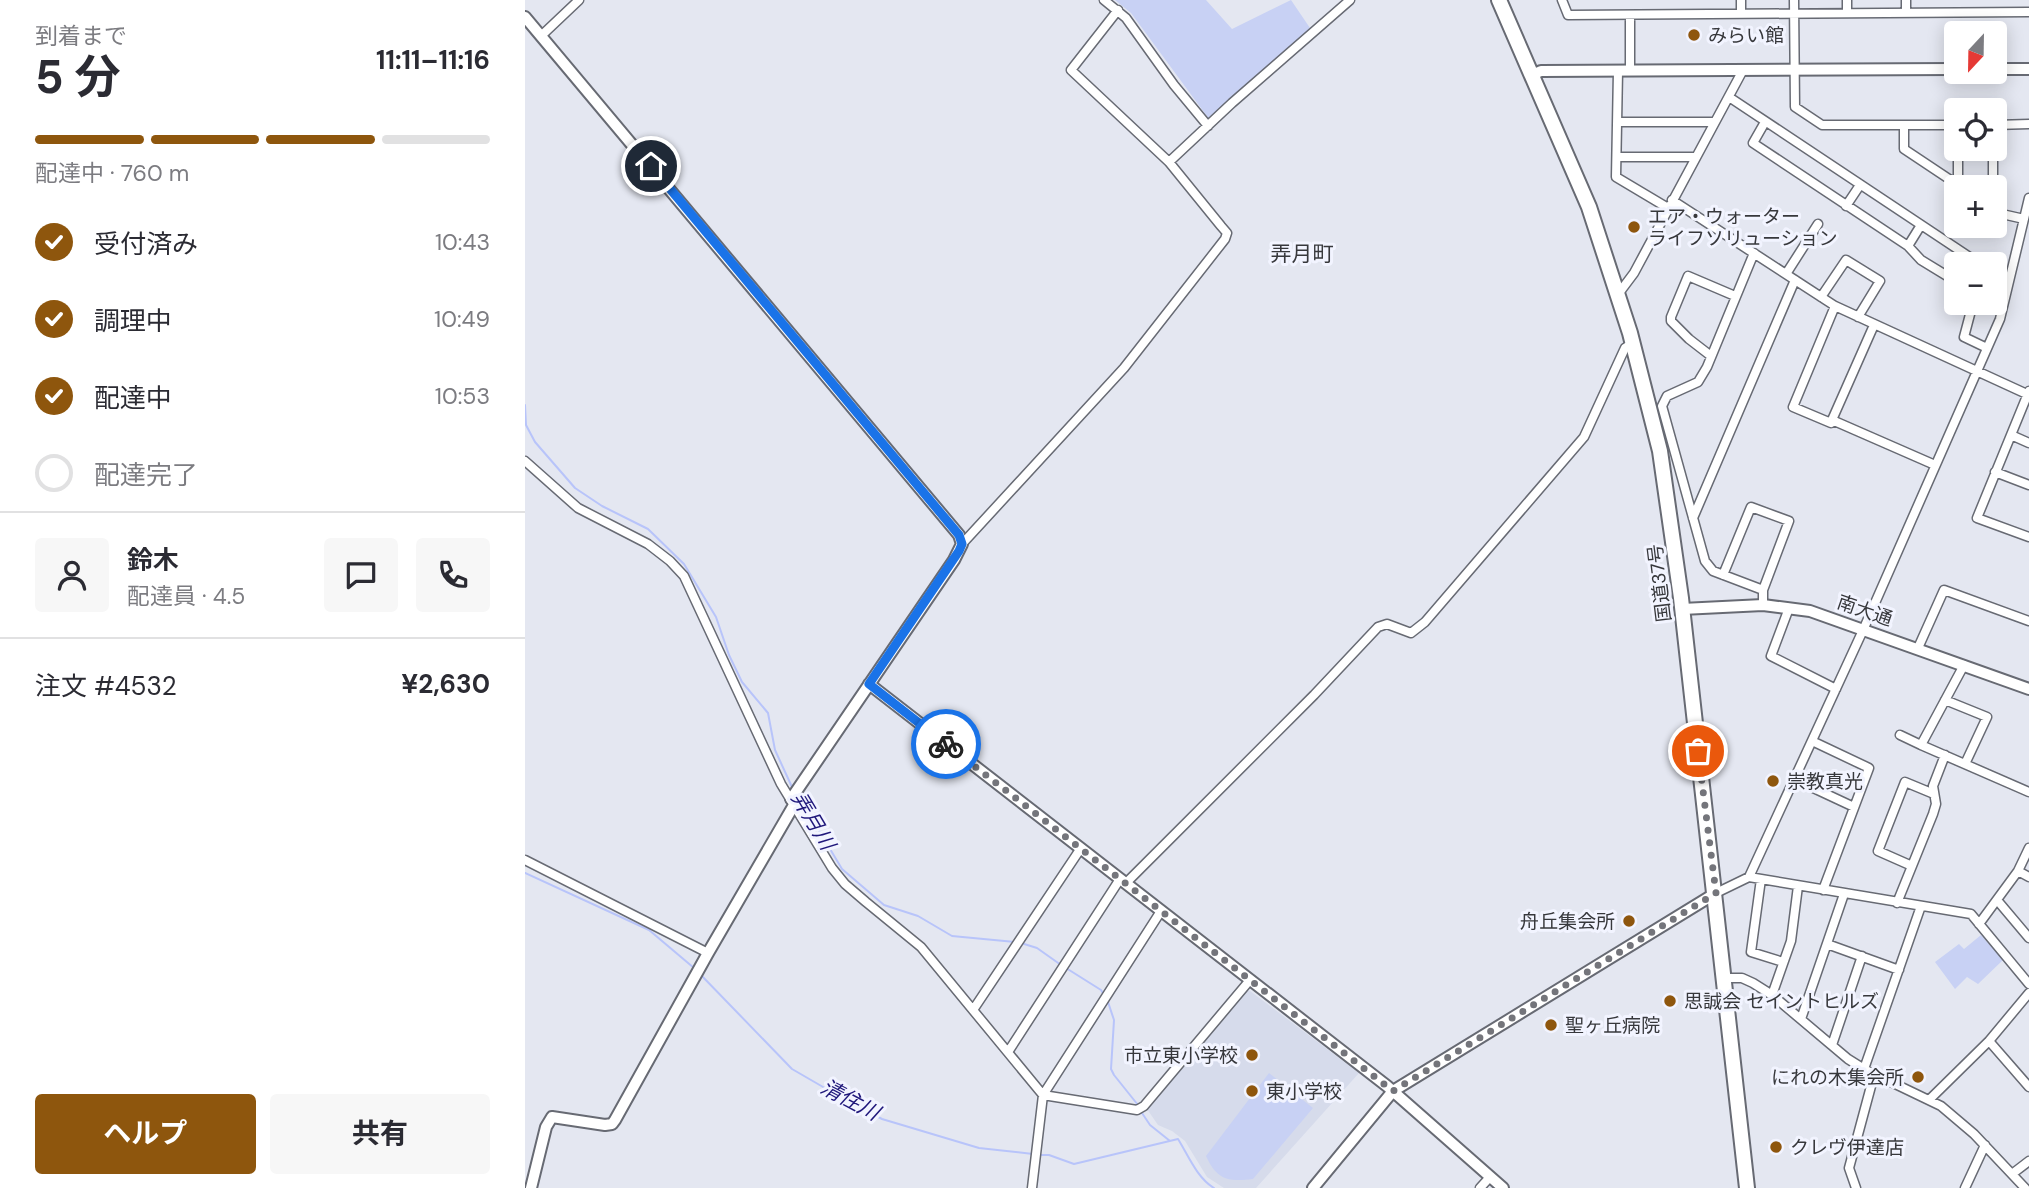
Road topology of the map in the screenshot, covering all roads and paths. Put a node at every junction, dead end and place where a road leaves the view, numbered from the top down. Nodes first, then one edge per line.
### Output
1 (579, 0) edge
2 (1105, 0) edge
3 (1350, 0) edge
4 (1499, 0) edge
5 (1562, 0) edge
6 (1741, 0) edge
7 (1794, 0) edge
8 (1847, 0) edge
9 (1906, 0) edge
10 (1118, 10) junction
11 (2029, 12) edge
12 (1794, 13) junction
13 (1847, 13) junction
14 (1906, 13) junction
15 (1741, 14) junction
16 (1630, 16) junction
17 (525, 17) edge
18 (541, 36) junction
19 (1944, 69) edge
20 (2007, 69) edge
21 (2029, 69) edge
22 (1743, 70) junction
23 (1794, 70) junction
24 (1618, 71) junction
25 (1630, 71) junction
26 (1532, 75) junction
27 (1728, 97) junction
28 (1618, 122) junction
29 (1715, 122) junction
30 (1765, 122) junction
31 (2029, 124) edge
32 (1904, 125) junction
33 (1944, 125) edge
34 (2007, 125) edge
35 (1208, 126) junction
36 (1617, 157) junction
37 (1696, 157) junction
38 (1168, 162) junction
39 (1944, 176) edge
40 (1860, 185) junction
41 (2029, 198) edge
42 (1672, 200) junction
43 (1846, 206) junction
44 (1668, 208) junction
45 (2007, 215) edge
46 (2024, 219) junction
47 (1818, 224) dead end
48 (1921, 225) junction
49 (1908, 246) junction
50 (1962, 252) edge
51 (1754, 253) junction
52 (1786, 274) junction
53 (1944, 274) edge
54 (1795, 280) junction
55 (1619, 293) junction
56 (1735, 296) junction
57 (1821, 297) junction
58 (1835, 306) junction
59 (1970, 315) edge
60 (1858, 317) junction
61 (1874, 325) junction
62 (1633, 343) junction
63 (1987, 348) junction
64 (1711, 356) junction
65 (1976, 372) junction
66 (2029, 393) edge
67 (1832, 420) junction
68 (2011, 435) junction
69 (2029, 443) edge
70 (525, 461) edge
71 (1935, 465) junction
72 (1995, 471) junction
73 (2029, 485) edge
74 (1693, 518) junction
75 (2029, 537) edge
76 (962, 544) junction
77 (1723, 575) junction
78 (1763, 590) junction
79 (1763, 605) junction
80 (1789, 608) junction
81 (1682, 609) junction
82 (2029, 621) edge
83 (1864, 628) junction
84 (1919, 648) junction
85 (1964, 665) junction
86 (869, 684) junction
87 (1836, 688) junction
88 (2029, 689) edge
89 (1945, 700) junction
90 (1900, 736) dead end
91 (1812, 741) junction
92 (1921, 745) junction
93 (1945, 755) junction
94 (1965, 764) junction
95 (1794, 779) junction
96 (2029, 792) edge
97 (1934, 794) junction
98 (793, 802) junction
99 (1854, 807) junction
100 (2029, 848) edge
101 (1081, 849) junction
102 (525, 860) edge
103 (1912, 866) junction
104 (2018, 871) junction
105 (1749, 877) junction
106 (2029, 877) edge
107 (1761, 879) junction
108 (1123, 881) junction
109 (1798, 886) junction
110 (1823, 890) junction
111 (1716, 893) junction
112 (1845, 894) junction
113 (1997, 900) junction
114 (1897, 903) junction
115 (1921, 906) junction
116 (1161, 911) junction
117 (1979, 924) junction
118 (2029, 938) edge
119 (1827, 944) junction
120 (708, 953) junction
121 (1862, 956) junction
122 (1783, 962) junction
123 (1899, 970) junction
124 (1723, 978) junction
125 (1250, 980) junction
126 (2029, 984) edge
127 (2029, 993) edge
128 (1772, 995) junction
129 (973, 1010) junction
130 (1801, 1019) junction
131 (1989, 1041) junction
132 (1832, 1045) junction
133 (1007, 1052) junction
134 (1864, 1069) junction
135 (1874, 1075) junction
136 (2029, 1087) edge
137 (1393, 1091) junction
138 (1043, 1095) junction
139 (1930, 1100) junction
140 (1985, 1145) junction
141 (2029, 1160) edge
142 (2012, 1174) junction
143 (1490, 1177) junction
144 (531, 1188) edge
145 (1032, 1188) edge
146 (1313, 1188) edge
147 (1480, 1188) edge
148 (1503, 1188) edge
149 (1747, 1188) edge
150 (1856, 1188) edge
151 (1965, 1188) edge
152 (2025, 1188) edge

1 - 18 street
2 - 10 street
3 - 35 street
4 - 26 highway, 国道37号
5 - 16 street
6 - 15 street
7 - 12 street
8 - 13 street
9 - 14 street
10 - 35 street
10 - 38 street
11 - 14 street
12 - 13 street
12 - 15 street
12 - 23 street
13 - 14 street
15 - 16 street
16 - 25 street
17 - 18 street
18 - 76 street
19 - 23 street
20 - 21 street
22 - 23 street
22 - 25 street
22 - 27 street
23 - 32 street
24 - 25 street
24 - 26 street
24 - 28 street
26 - 55 highway, 国道37号
27 - 29 street
27 - 30 street
28 - 29 street
28 - 36 street
29 - 37 street
30 - 40 street
30 - 43 street
31 - 34 street
32 - 33 street
32 - 39 street
35 - 38 street
36 - 37 street
36 - 44 street
37 - 42 street
38 - 76 street
40 - 43 street
40 - 48 street
41 - 46 street
42 - 44 street
42 - 51 street
43 - 49 street
44 - 55 street
45 - 46 street
46 - 63 street
47 - 52 street
48 - 49 street
48 - 50 street
49 - 53 street
51 - 52 street
51 - 56 street
52 - 54 street
54 - 57 street
54 - 74 street
55 - 62 highway, 国道37号
56 - 64 street
56 - 64 street
57 - 58 street
57 - 60 street
58 - 60 street
58 - 67 street
59 - 63 street
60 - 61 street
61 - 65 street
61 - 67 street
62 - 81 highway, 国道37号
62 - 108 street
63 - 65 street
64 - 74 street
65 - 66 street
65 - 71 street
66 - 68 street
67 - 71 street
68 - 69 street
68 - 72 street
70 - 98 street
71 - 83 street
72 - 73 street
72 - 75 street
74 - 77 street
76 - 86 street
77 - 78 street
77 - 78 street
78 - 79 street
79 - 80 street, 南大通
79 - 81 street, 南大通
80 - 83 street, 南大通
80 - 87 street
81 - 111 highway, 国道37号
82 - 84 street
83 - 84 street, 南大通
83 - 87 street
84 - 85 street, 南大通
85 - 88 street, 南大通
85 - 89 street
86 - 98 street
86 - 101 street
87 - 91 street
89 - 92 street
89 - 94 street
90 - 92 street
91 - 95 street
91 - 99 street
92 - 93 street
93 - 94 street
93 - 97 street
94 - 96 street
95 - 99 street
95 - 105 street
97 - 103 street
97 - 103 street
98 - 120 street
98 - 129 street
99 - 110 street
100 - 104 street
101 - 108 street
101 - 129 street
102 - 120 street
103 - 114 street
104 - 106 street
104 - 113 street
105 - 107 street
105 - 111 street
107 - 109 street
107 - 122 street
108 - 116 street
108 - 133 street
109 - 110 street
109 - 122 street
110 - 112 street
111 - 124 highway, 国道37号
111 - 137 street
112 - 114 street
112 - 119 street
113 - 117 street
113 - 118 street
114 - 115 street
115 - 117 street
115 - 123 street
116 - 125 street
116 - 138 street
117 - 126 street
119 - 121 street
119 - 130 street
120 - 144 street
121 - 123 street
121 - 132 street
122 - 128 street
123 - 134 street
124 - 128 street
124 - 149 highway, 国道37号
125 - 137 street
125 - 138 street
127 - 131 street
128 - 130 street
129 - 133 street
130 - 132 street
131 - 136 street
131 - 139 street
132 - 134 street
133 - 138 street
134 - 135 street
135 - 139 street
135 - 150 street
137 - 143 street
137 - 146 street
138 - 145 street
139 - 140 street
140 - 142 street
140 - 151 street
141 - 142 street
142 - 152 street
143 - 147 street
143 - 148 street

